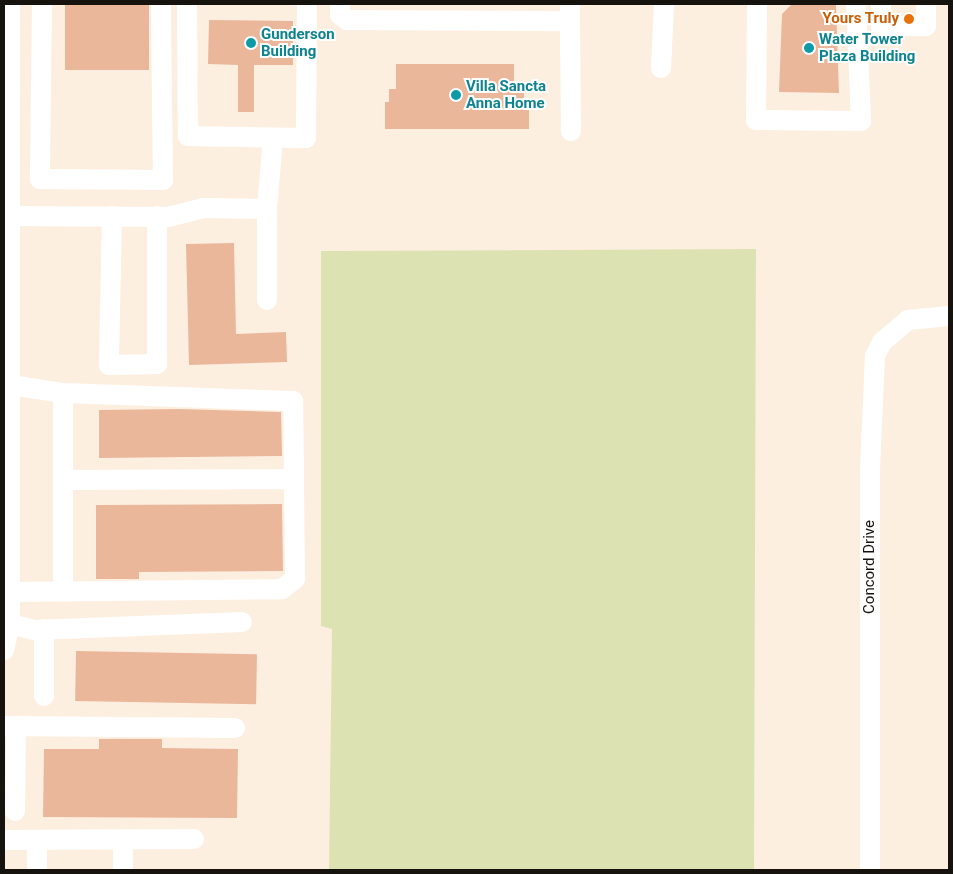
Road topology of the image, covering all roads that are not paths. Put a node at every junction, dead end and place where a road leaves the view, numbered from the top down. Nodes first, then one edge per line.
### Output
1 (10, 4) edge
2 (42, 4) edge
3 (162, 4) edge
4 (187, 4) edge
5 (307, 4) edge
6 (340, 4) edge
7 (664, 4) edge
8 (757, 4) edge
9 (856, 4) edge
10 (881, 4) edge
11 (926, 4) edge
12 (570, 12) edge
13 (7, 53) edge
14 (661, 68) dead end
15 (11, 92) junction
16 (40, 92) junction
17 (571, 131) dead end
18 (7, 137) edge
19 (273, 138) junction
20 (40, 179) junction
21 (11, 180) junction
22 (267, 209) junction
23 (11, 216) junction
24 (112, 216) junction
25 (157, 216) junction
26 (7, 268) edge
27 (267, 300) dead end
28 (949, 316) edge
29 (7, 319) edge
30 (11, 385) junction
31 (63, 393) junction
32 (7, 428) edge
33 (294, 479) junction
34 (63, 480) junction
35 (7, 548) edge
36 (8, 584) edge
37 (63, 591) junction
38 (242, 622) dead end
39 (10, 624) junction
40 (44, 629) junction
41 (4, 650) edge
42 (44, 696) dead end
43 (10, 727) edge
44 (235, 728) dead end
45 (15, 810) dead end
46 (123, 839) junction
47 (194, 839) dead end
48 (4, 840) edge
49 (37, 840) junction
50 (37, 870) edge
51 (123, 870) edge
52 (870, 870) edge

1 - 13 street
2 - 16 street
3 - 20 street
4 - 19 street
5 - 19 street
6 - 12 street
7 - 14 street
8 - 9 street
10 - 11 street
12 - 17 street
13 - 15 street
15 - 16 street
15 - 18 street
16 - 20 street
18 - 21 street
19 - 22 street
20 - 21 street
21 - 23 street
22 - 25 street
22 - 27 street
23 - 24 street
23 - 26 street
24 - 25 street
24 - 25 street
26 - 29 street
28 - 52 street, Concord Drive
29 - 30 street
30 - 31 street
30 - 32 street
31 - 33 street
31 - 34 street
32 - 35 street
33 - 34 street
33 - 37 street
34 - 37 street
35 - 36 street
36 - 37 street
36 - 39 street
38 - 40 street
39 - 40 street
39 - 41 street
40 - 42 street
43 - 44 street
43 - 45 street
46 - 47 street
46 - 49 street
46 - 51 street
48 - 49 street
49 - 50 street

